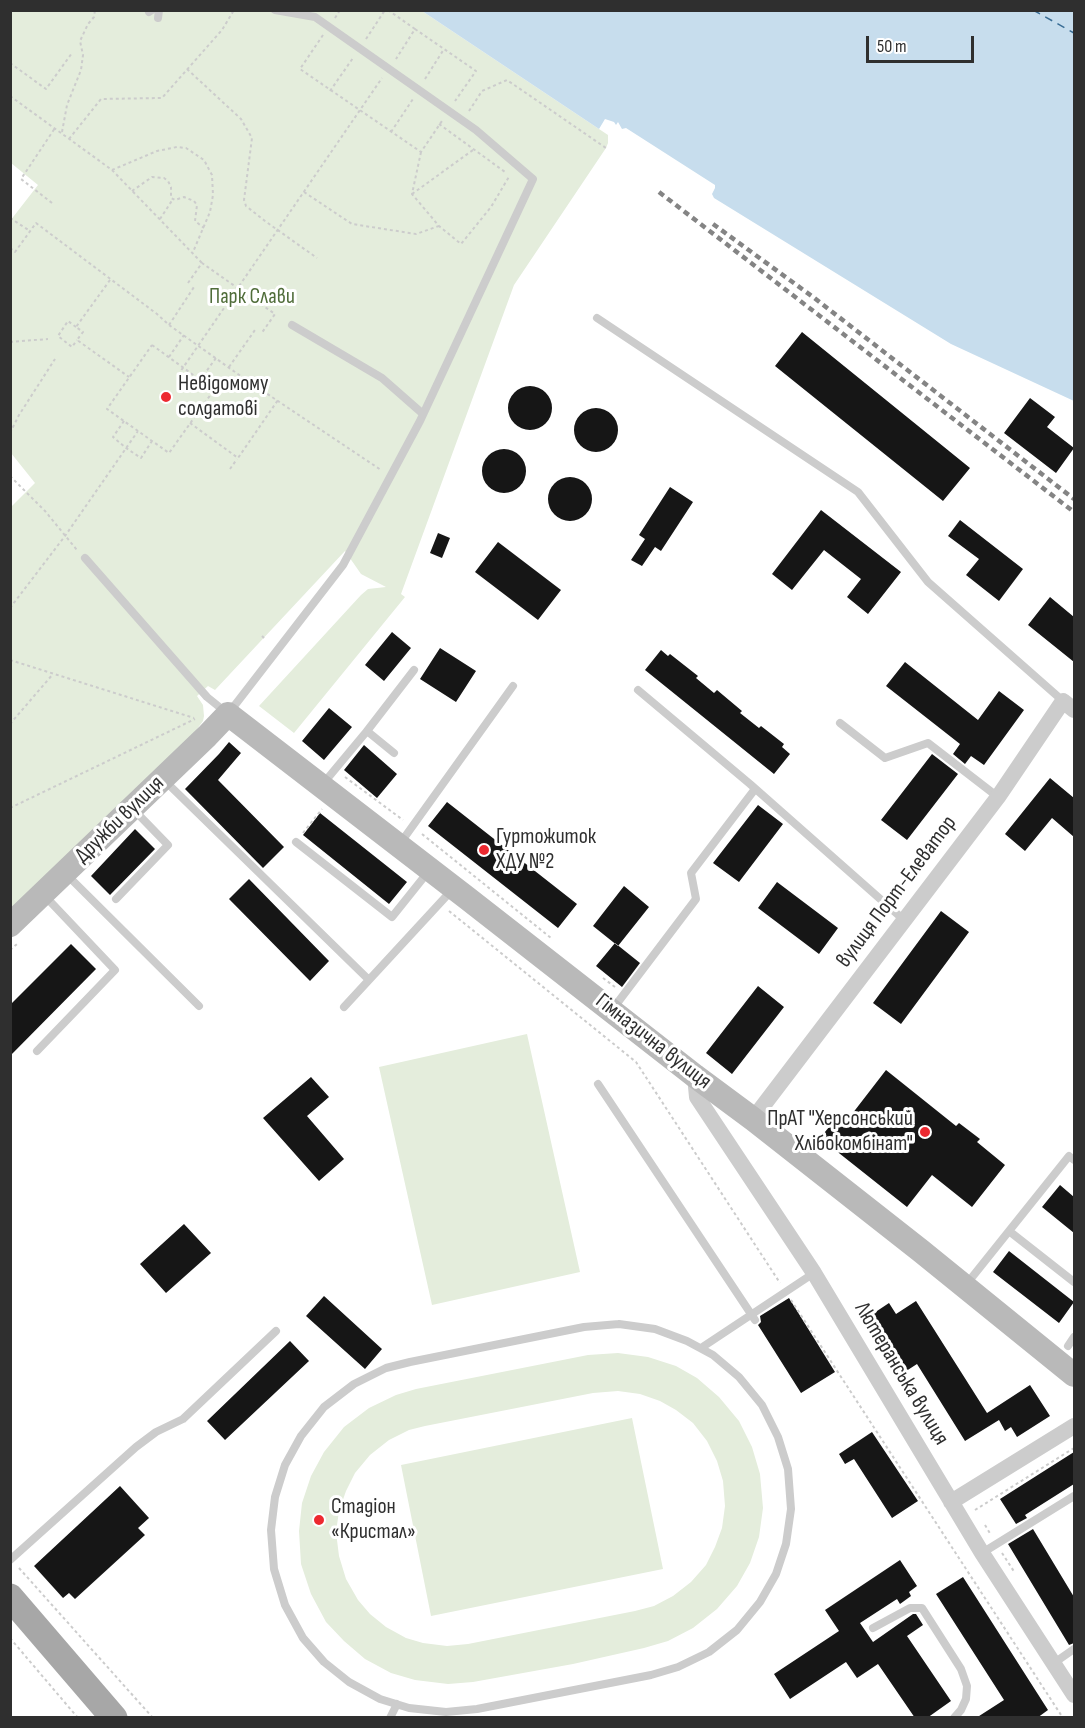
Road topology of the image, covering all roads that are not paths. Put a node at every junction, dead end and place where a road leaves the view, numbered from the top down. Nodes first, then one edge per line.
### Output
1 (275, 10) edge
2 (597, 318) dead end
3 (292, 325) dead end
4 (423, 414) junction
5 (85, 558) road end
6 (414, 670) dead end
7 (513, 686) dead end
8 (638, 690) dead end
9 (1069, 706) edge
10 (228, 714) junction
11 (840, 723) dead end
12 (367, 731) junction
13 (394, 753) dead end
14 (162, 778) junction
15 (321, 785) junction
16 (755, 789) junction
17 (999, 797) junction
18 (132, 808) junction
19 (296, 842) road end
20 (399, 845) junction
21 (430, 869) junction
22 (65, 873) junction
23 (454, 888) junction
24 (43, 894) junction
25 (116, 899) dead end
26 (904, 920) junction
27 (10, 925) edge
28 (369, 980) junction
29 (199, 1006) dead end
30 (344, 1007) dead end
31 (612, 1011) junction
32 (37, 1051) dead end
33 (695, 1076) junction
34 (598, 1084) dead end
35 (753, 1119) junction
36 (1074, 1160) edge
37 (1009, 1231) junction
38 (814, 1273) junction
39 (1074, 1282) edge
40 (965, 1286) junction
41 (753, 1317) junction
42 (276, 1331) dead end
43 (1074, 1337) edge
44 (1068, 1346) dead end
45 (701, 1348) junction
46 (1074, 1376) edge
47 (1074, 1426) edge
48 (1074, 1496) edge
49 (951, 1502) junction
50 (982, 1553) junction
51 (10, 1560) edge
52 (10, 1597) edge
53 (873, 1628) dead end
54 (1074, 1649) edge
55 (1054, 1663) junction
56 (1074, 1695) edge
57 (397, 1704) junction
58 (114, 1718) edge
59 (390, 1718) edge
60 (954, 1718) edge

1 - 4 lane
2 - 9 lane
3 - 4 lane
4 - 10 lane
5 - 10 lane
6 - 12 lane
7 - 20 lane
8 - 16 lane
9 - 17 street, вулиця Порт-Елеватор
10 - 14 street, Дружби вулиця
10 - 15 street, Гімназична вулиця
11 - 17 lane
12 - 13 lane
12 - 15 lane
14 - 18 street, Дружби вулиця
14 - 28 lane
15 - 20 street, Гімназична вулиця
16 - 26 lane
16 - 31 lane
17 - 26 street, вулиця Порт-Елеватор
18 - 22 street, Дружби вулиця
18 - 25 lane
19 - 21 lane
20 - 21 street, Гімназична вулиця
21 - 23 street, Гімназична вулиця
22 - 24 street, Дружби вулиця
22 - 29 lane
23 - 28 lane
23 - 31 street, Гімназична вулиця
24 - 27 street, Дружби вулиця
24 - 32 lane
26 - 35 street, вулиця Порт-Елеватор
28 - 30 lane
31 - 33 street, Гімназична вулиця
33 - 35 street, Гімназична вулиця
33 - 38 street, Лютеранська вулиця
34 - 41 lane
35 - 40 street, Гімназична вулиця
36 - 37 lane
37 - 39 lane
37 - 40 lane
38 - 41 lane
38 - 49 street, Лютеранська вулиця
40 - 46 street, Гімназична вулиця
41 - 45 lane
42 - 51 lane
43 - 44 lane
45 - 57 lane
45 - 57 lane
47 - 49 street
48 - 50 lane
49 - 50 street, Лютеранська вулиця
50 - 55 street, Лютеранська вулиця
52 - 58 main road
53 - 60 lane
54 - 55 lane
55 - 56 street, Лютеранська вулиця
57 - 59 lane

